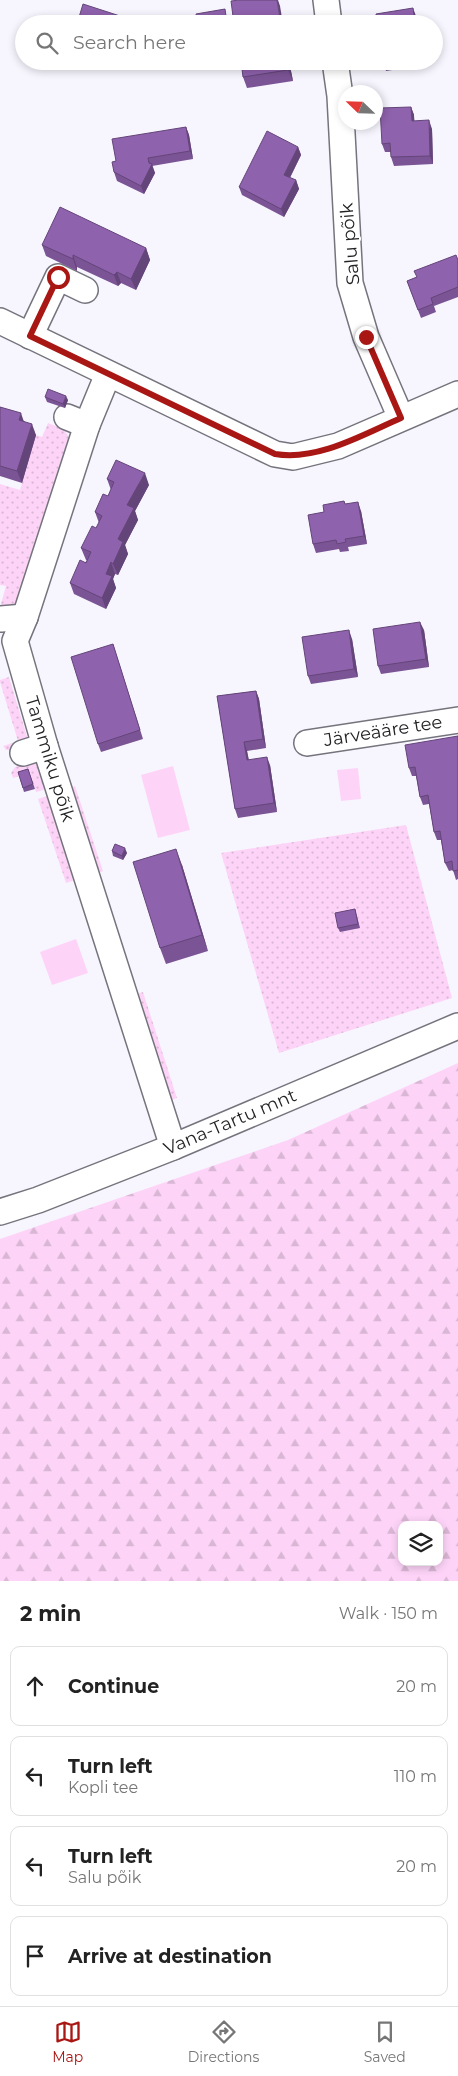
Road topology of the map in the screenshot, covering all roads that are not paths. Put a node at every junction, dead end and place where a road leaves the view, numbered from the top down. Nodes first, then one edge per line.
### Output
1 (326, 0) edge
2 (328, 15) edge
3 (336, 70) edge
4 (86, 290) dead end
5 (0, 321) edge
6 (30, 336) junction
7 (108, 374) junction
8 (458, 394) edge
9 (401, 418) junction
10 (13, 618) edge
11 (458, 720) edge
12 (307, 743) dead end
13 (458, 1026) edge
14 (173, 1147) junction
15 (0, 1212) edge

1 - 2 street
3 - 9 street, Salu põik
4 - 6 street
5 - 6 street
6 - 7 street
7 - 9 street
7 - 10 street, Tammiku põik
8 - 9 street
10 - 14 street, Tammiku põik
11 - 12 street, Järveääre tee
13 - 14 street, Vana-Tartu mnt
14 - 15 street, Vana-Tartu mnt

